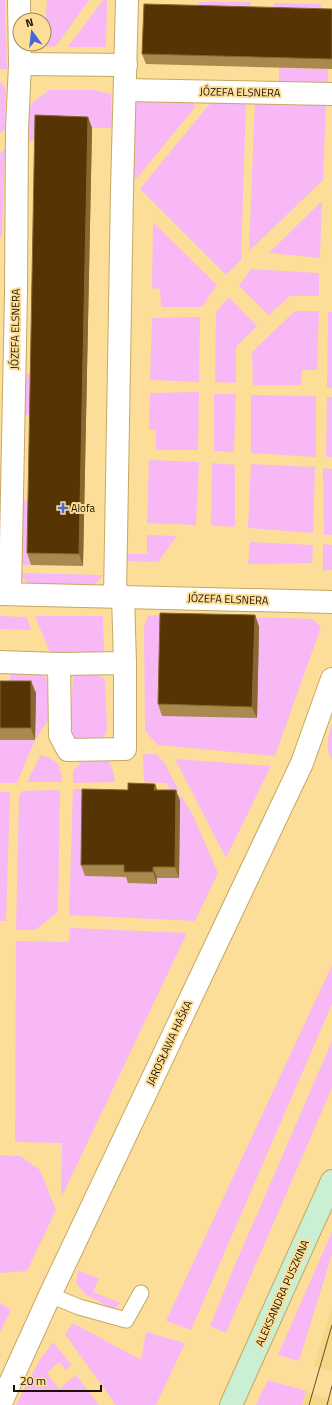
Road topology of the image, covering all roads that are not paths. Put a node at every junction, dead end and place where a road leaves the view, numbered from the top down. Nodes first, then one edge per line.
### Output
1 (19, 0) edge
2 (127, 0) edge
3 (20, 64) junction
4 (126, 65) junction
5 (125, 90) junction
6 (331, 94) edge
7 (5, 594) edge
8 (119, 596) junction
9 (332, 602) edge
10 (0, 662) edge
11 (125, 662) junction
12 (59, 664) junction
13 (332, 679) edge
14 (332, 1181) edge
15 (141, 1293) dead end
16 (50, 1295) junction
17 (0, 1405) edge
18 (231, 1405) edge

1 - 3 street, JÓZEFA ELSNERA
2 - 4 street
3 - 4 street
3 - 7 street, JÓZEFA ELSNERA
4 - 5 street
5 - 6 street, JÓZEFA ELSNERA
5 - 8 street
7 - 8 street, JÓZEFA ELSNERA
8 - 9 street, JÓZEFA ELSNERA
8 - 11 street
10 - 12 street
11 - 12 street
11 - 12 street
13 - 16 street, JAROSŁAWA HAŠKA
14 - 18 main road, ALEKSANDRA PUSZKINA
15 - 16 lane
16 - 17 street, JAROSŁAWA HAŠKA

